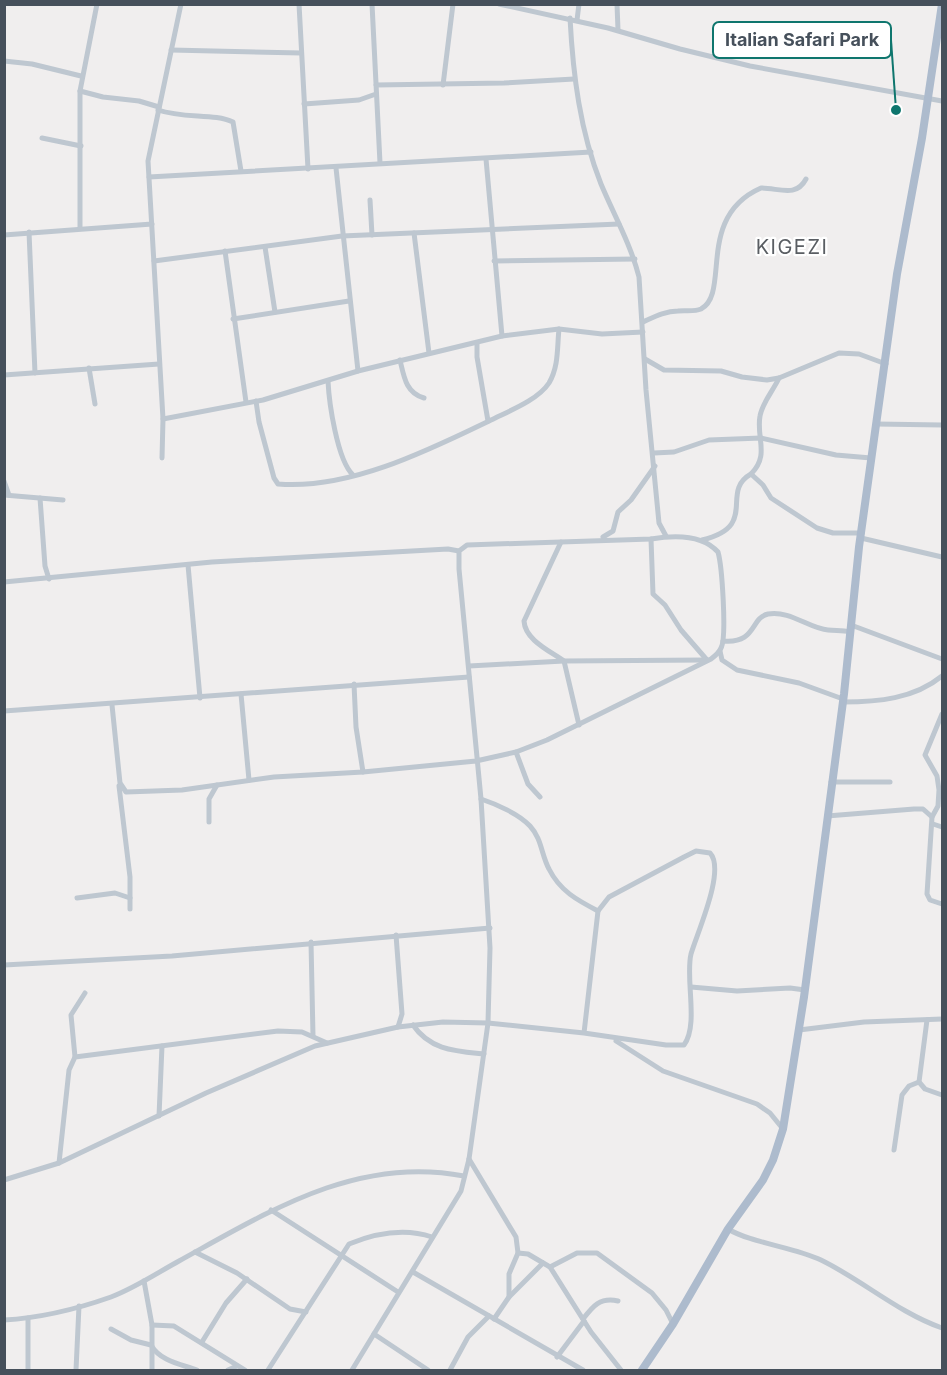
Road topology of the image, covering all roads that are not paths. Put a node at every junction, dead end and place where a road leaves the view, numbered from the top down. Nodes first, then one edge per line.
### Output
1 (97, 4) edge
2 (181, 4) edge
3 (299, 4) edge
4 (372, 4) edge
5 (453, 4) edge
6 (499, 4) edge
7 (579, 4) edge
8 (617, 4) edge
9 (942, 4) edge
10 (574, 19) junction
11 (618, 30) junction
12 (171, 50) junction
13 (301, 53) junction
14 (4, 61) edge
15 (81, 76) junction
16 (574, 79) junction
17 (376, 85) junction
18 (443, 85) junction
19 (80, 91) junction
20 (376, 94) junction
21 (927, 98) junction
22 (942, 101) edge
23 (304, 104) junction
24 (158, 108) junction
25 (42, 138) dead end
26 (81, 146) junction
27 (591, 152) junction
28 (486, 159) junction
29 (380, 163) junction
30 (336, 168) junction
31 (308, 170) junction
32 (241, 171) junction
33 (149, 177) junction
34 (806, 179) dead end
35 (370, 200) dead end
36 (152, 224) junction
37 (619, 224) junction
38 (80, 228) junction
39 (492, 229) junction
40 (28, 232) junction
41 (414, 233) junction
42 (4, 235) edge
43 (372, 235) junction
44 (342, 236) junction
45 (265, 248) junction
46 (225, 251) junction
47 (635, 260) junction
48 (154, 261) junction
49 (494, 261) junction
50 (350, 301) junction
51 (275, 312) junction
52 (233, 319) junction
53 (643, 322) junction
54 (559, 329) junction
55 (643, 332) junction
56 (502, 336) junction
57 (477, 344) junction
58 (429, 353) junction
59 (645, 359) junction
60 (400, 360) junction
61 (159, 364) junction
62 (886, 364) junction
63 (89, 368) junction
64 (358, 371) junction
65 (35, 373) junction
66 (4, 375) edge
67 (779, 378) junction
68 (328, 381) junction
69 (424, 398) dead end
70 (256, 401) junction
71 (246, 402) junction
72 (94, 404) dead end
73 (163, 419) junction
74 (488, 421) junction
75 (876, 424) junction
76 (942, 425) edge
77 (761, 438) junction
78 (654, 453) junction
79 (162, 458) dead end
80 (871, 458) junction
81 (655, 466) junction
82 (353, 474) junction
83 (751, 474) junction
84 (4, 481) edge
85 (7, 495) edge
86 (40, 498) junction
87 (63, 500) dead end
88 (666, 536) junction
89 (862, 536) junction
90 (598, 539) junction
91 (651, 539) junction
92 (702, 540) junction
93 (561, 542) junction
94 (459, 551) junction
95 (942, 557) edge
96 (189, 565) junction
97 (50, 579) junction
98 (4, 582) edge
99 (851, 629) junction
100 (723, 641) junction
101 (720, 651) junction
102 (942, 659) edge
103 (707, 660) junction
104 (564, 662) junction
105 (469, 666) junction
106 (942, 676) edge
107 (469, 677) junction
108 (354, 684) junction
109 (240, 694) junction
110 (200, 699) junction
111 (843, 701) junction
112 (112, 705) junction
113 (4, 711) edge
114 (942, 714) edge
115 (579, 725) junction
116 (516, 752) junction
117 (476, 761) junction
118 (363, 772) junction
119 (249, 780) junction
120 (831, 782) junction
121 (890, 782) dead end
122 (120, 783) junction
123 (217, 785) junction
124 (941, 791) edge
125 (540, 797) dead end
126 (481, 799) junction
127 (827, 816) junction
128 (932, 821) junction
129 (209, 822) dead end
130 (942, 827) edge
131 (77, 898) dead end
132 (130, 898) junction
133 (942, 904) edge
134 (130, 909) dead end
135 (597, 911) junction
136 (490, 927) junction
137 (396, 935) junction
138 (311, 942) junction
139 (4, 964) edge
140 (691, 987) junction
141 (805, 990) junction
142 (85, 993) dead end
143 (942, 1019) edge
144 (927, 1020) junction
145 (488, 1023) junction
146 (412, 1025) junction
147 (398, 1027) junction
148 (799, 1030) junction
149 (584, 1033) junction
150 (313, 1036) junction
151 (612, 1039) junction
152 (327, 1043) junction
153 (162, 1046) junction
154 (483, 1054) junction
155 (75, 1056) junction
156 (919, 1082) junction
157 (942, 1095) edge
158 (159, 1116) junction
159 (783, 1130) junction
160 (894, 1150) dead end
161 (470, 1159) junction
162 (59, 1163) junction
163 (464, 1176) junction
164 (4, 1180) edge
165 (271, 1210) junction
166 (728, 1229) junction
167 (432, 1237) junction
168 (195, 1252) junction
169 (518, 1253) junction
170 (340, 1255) junction
171 (543, 1263) junction
172 (550, 1267) junction
173 (413, 1272) junction
174 (247, 1279) junction
175 (144, 1281) junction
176 (398, 1292) junction
177 (509, 1297) junction
178 (618, 1301) dead end
179 (79, 1306) junction
180 (306, 1312) junction
181 (492, 1317) junction
182 (28, 1318) junction
183 (4, 1320) edge
184 (583, 1320) junction
185 (673, 1323) junction
186 (152, 1325) junction
187 (942, 1328) edge
188 (111, 1329) dead end
189 (374, 1334) junction
190 (202, 1342) junction
191 (151, 1345) junction
192 (557, 1356) junction
193 (237, 1366) junction
194 (28, 1371) edge
195 (76, 1371) edge
196 (152, 1371) edge
197 (197, 1371) edge
198 (228, 1371) edge
199 (245, 1371) edge
200 (268, 1371) edge
201 (352, 1371) edge
202 (428, 1371) edge
203 (450, 1371) edge
204 (583, 1371) edge
205 (621, 1371) edge
206 (642, 1371) edge

1 - 15 street
2 - 12 street
3 - 13 street
4 - 17 street
5 - 18 street
6 - 10 street
7 - 10 street
8 - 11 street
9 - 21 main road
10 - 11 street
10 - 16 street
11 - 21 street
12 - 13 street
12 - 24 street
13 - 23 street
14 - 15 street
15 - 19 street
16 - 18 street
16 - 27 street
17 - 18 street
17 - 20 street
19 - 24 street
19 - 26 street
20 - 23 street
20 - 29 street
21 - 22 street
21 - 62 main road
23 - 31 street
24 - 32 street
24 - 33 street
25 - 26 street
26 - 38 street
27 - 28 street
27 - 37 street
28 - 29 street
28 - 39 street
29 - 30 street
30 - 31 street
30 - 44 street
31 - 32 street
32 - 33 street
33 - 36 street
34 - 53 street
35 - 43 street
36 - 38 street
36 - 48 street
37 - 39 street
37 - 47 street
38 - 40 street
39 - 41 street
39 - 49 street
40 - 42 street
40 - 65 street
41 - 43 street
41 - 58 street
43 - 44 street
44 - 45 street
44 - 50 street
45 - 46 street
45 - 51 street
46 - 48 street
46 - 52 street
47 - 49 street
47 - 53 street
48 - 61 street
49 - 56 street
50 - 51 street
50 - 64 street
51 - 52 street
52 - 71 street
53 - 55 street
54 - 55 street
54 - 56 street
54 - 74 street
55 - 59 street
56 - 57 street
57 - 58 street
57 - 74 street
58 - 60 street
59 - 67 street
59 - 78 street
60 - 64 street
60 - 69 street
61 - 63 street
61 - 73 street
62 - 67 street
62 - 75 main road
63 - 65 street
63 - 72 street
64 - 68 street
65 - 66 street
67 - 77 street
68 - 70 street
68 - 82 street
70 - 71 street
70 - 82 street
71 - 73 street
73 - 79 street
74 - 82 street
75 - 76 street
75 - 80 main road
77 - 78 street
77 - 80 street
77 - 83 street
78 - 81 street
80 - 89 main road
81 - 88 street
81 - 90 street
83 - 89 street
83 - 92 street
84 - 85 street
85 - 86 street
86 - 87 street
86 - 97 street
88 - 91 street
88 - 92 street
89 - 95 street
89 - 99 main road
90 - 91 street
90 - 93 street
91 - 103 street
92 - 100 street
93 - 94 street
93 - 104 street
94 - 96 street
94 - 105 street
96 - 97 street
96 - 110 street
97 - 98 street
99 - 100 street
99 - 102 street
99 - 111 main road
100 - 101 street
101 - 103 street
101 - 111 street
103 - 104 street
103 - 115 street
104 - 105 street
104 - 115 street
105 - 107 street
106 - 111 street
107 - 108 street
107 - 117 street
108 - 109 street
108 - 118 street
109 - 110 street
109 - 119 street
110 - 112 street
111 - 120 main road
112 - 113 street
112 - 122 street
114 - 124 street
115 - 116 street
116 - 117 street
116 - 125 street
117 - 118 street
117 - 126 street
118 - 119 street
119 - 123 street
120 - 121 street
120 - 127 main road
122 - 123 street
122 - 132 street
123 - 129 street
124 - 128 street
126 - 135 street
126 - 136 street
127 - 128 street
127 - 141 main road
128 - 130 street
128 - 133 street
131 - 132 street
132 - 134 street
135 - 140 street
135 - 149 street
136 - 137 street
136 - 145 street
137 - 138 street
137 - 147 street
138 - 139 street
138 - 150 street
140 - 141 street
140 - 151 street
141 - 148 main road
142 - 155 street
143 - 144 street
144 - 148 street
144 - 156 street
145 - 146 street
145 - 149 street
145 - 154 street
146 - 147 street
146 - 154 street
147 - 152 street
148 - 159 main road
149 - 151 street
150 - 152 street
150 - 153 street
151 - 159 street
152 - 158 street
153 - 155 street
153 - 158 street
154 - 161 street
155 - 162 street
156 - 157 street
156 - 160 street
158 - 162 street
159 - 166 main road
161 - 163 street
161 - 169 street
162 - 164 street
163 - 165 street
163 - 167 street
165 - 168 street
165 - 170 street
166 - 185 main road
166 - 187 street
167 - 170 street
167 - 173 street
168 - 174 street
168 - 175 street
169 - 171 street
169 - 177 street
170 - 176 street
170 - 180 street
171 - 172 street
171 - 177 street
172 - 184 street
172 - 185 street
173 - 176 street
173 - 181 street
174 - 180 street
174 - 190 street
175 - 179 street
175 - 186 street
176 - 189 street
177 - 181 street
178 - 184 street
179 - 182 street
179 - 195 street
180 - 200 street
181 - 192 street
181 - 203 street
182 - 183 street
182 - 194 street
184 - 192 street
184 - 205 street
185 - 206 main road
186 - 190 street
186 - 191 street
188 - 191 street
189 - 201 street
189 - 202 street
190 - 193 street
191 - 196 street
191 - 197 street
192 - 204 street
193 - 198 street
193 - 199 street

